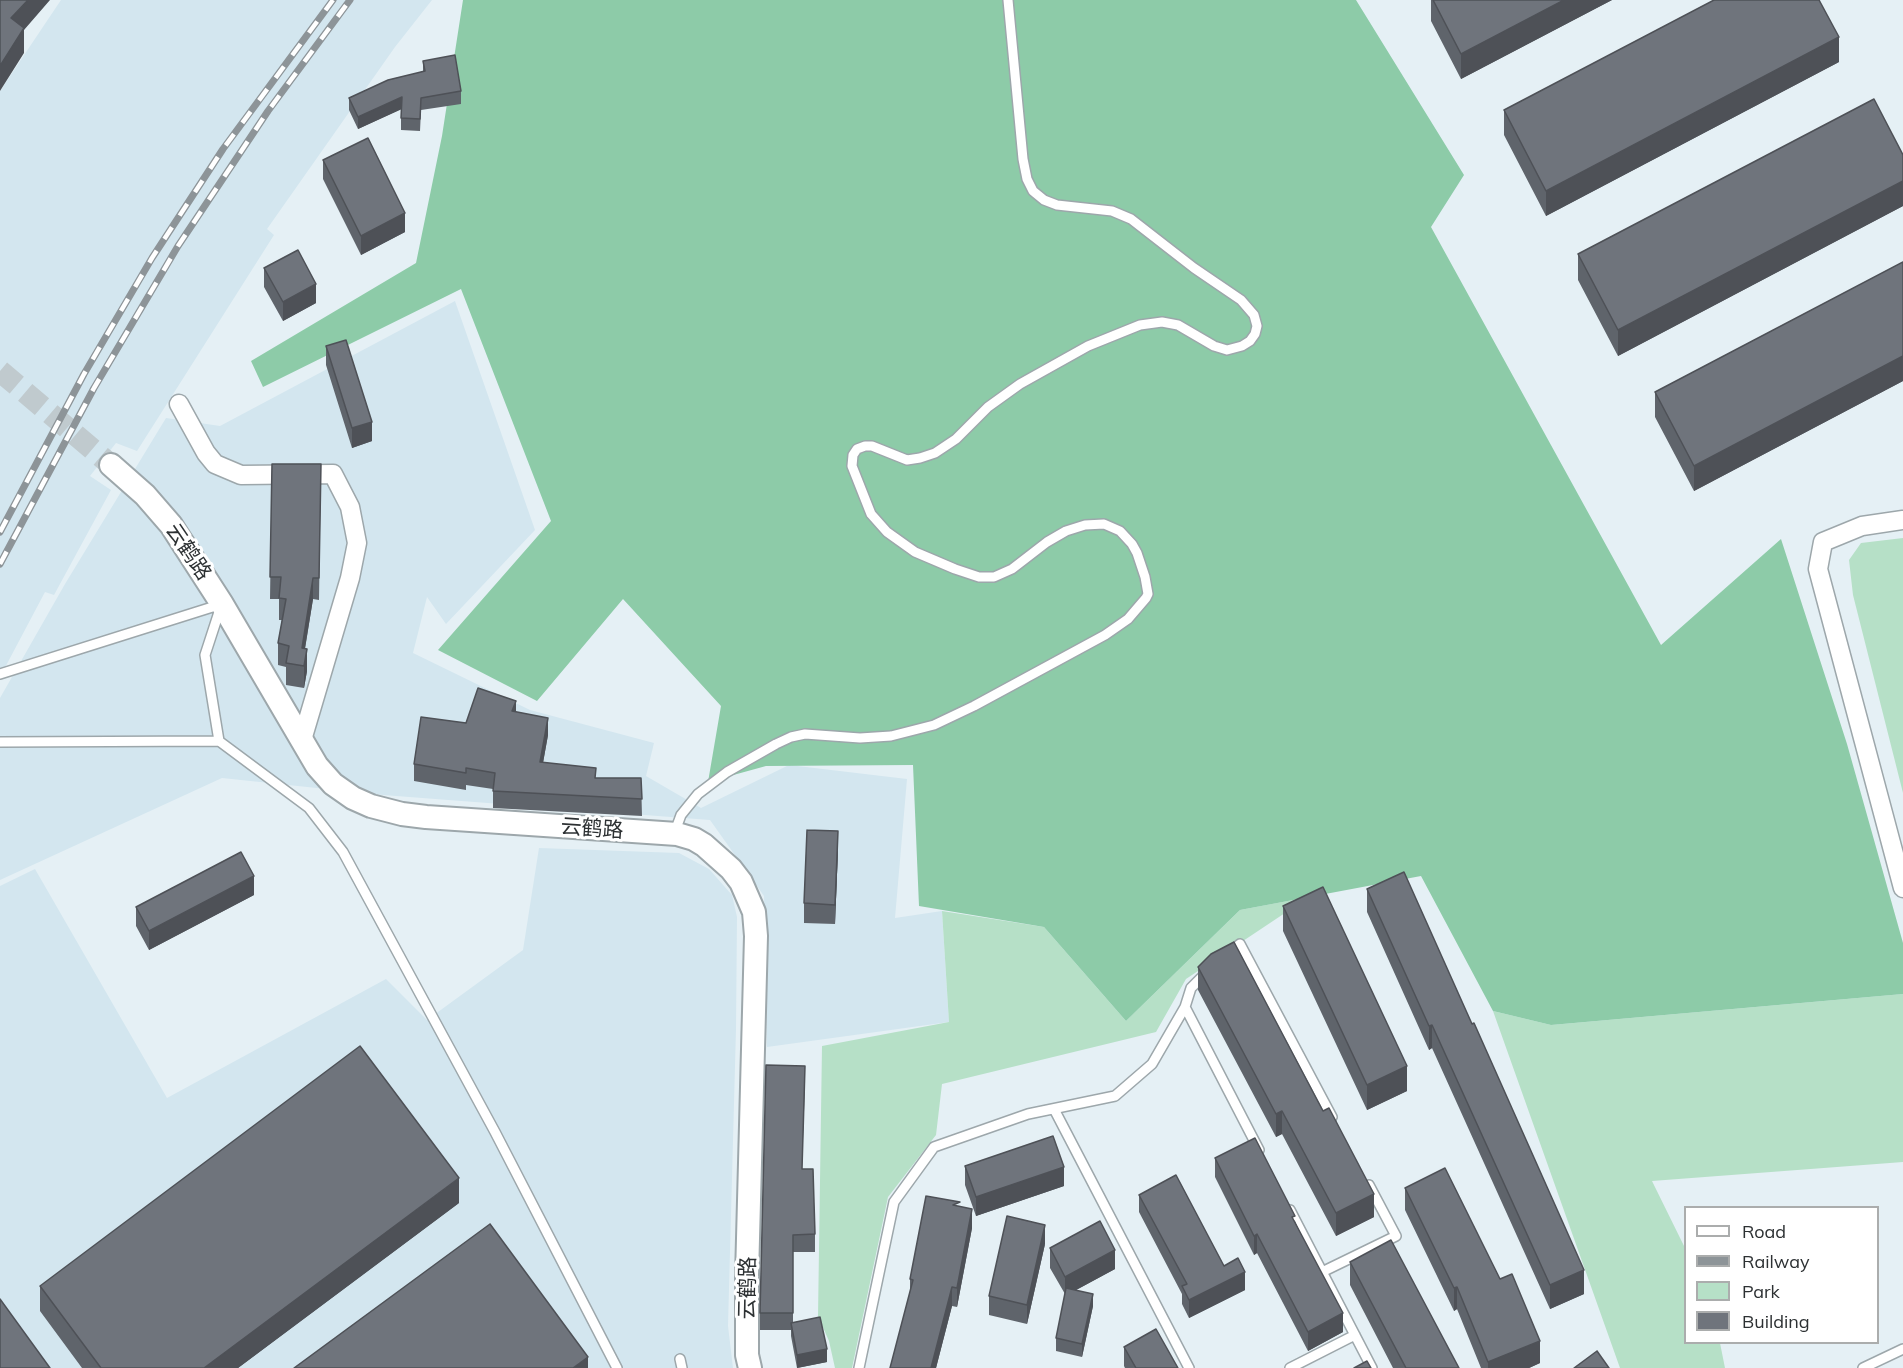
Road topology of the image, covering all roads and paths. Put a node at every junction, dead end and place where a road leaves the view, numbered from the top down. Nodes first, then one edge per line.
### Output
1 (1008, 0) edge
2 (179, 404) dead end
3 (111, 465) tunnel mouth
4 (1903, 520) edge
5 (222, 604) junction
6 (0, 674) edge
7 (302, 740) junction
8 (219, 741) junction
9 (0, 742) edge
10 (674, 834) junction
11 (1903, 888) edge
12 (1223, 958) edge
13 (1214, 965) edge
14 (1185, 1007) junction
15 (1054, 1108) junction
16 (1335, 1121) edge
17 (1261, 1155) edge
18 (1363, 1174) edge
19 (1283, 1197) edge
20 (1322, 1272) junction
21 (1355, 1335) junction
22 (1903, 1349) edge
23 (617, 1368) edge
24 (750, 1368) edge
25 (859, 1368) edge
26 (1189, 1368) edge
27 (1290, 1368) edge
28 (1372, 1368) edge
29 (1863, 1368) edge

1 - 10 lane
2 - 7 street
3 - 5 street, 云鹤路
4 - 11 street
5 - 6 lane
5 - 7 street, 云鹤路
5 - 8 lane
7 - 10 street, 云鹤路
8 - 9 lane
8 - 23 lane
10 - 24 street, 云鹤路
12 - 16 lane
13 - 14 lane
14 - 15 lane
14 - 17 lane
15 - 25 lane
15 - 26 lane
18 - 20 lane
19 - 20 lane
20 - 21 lane
21 - 27 lane
21 - 28 lane
22 - 29 lane

